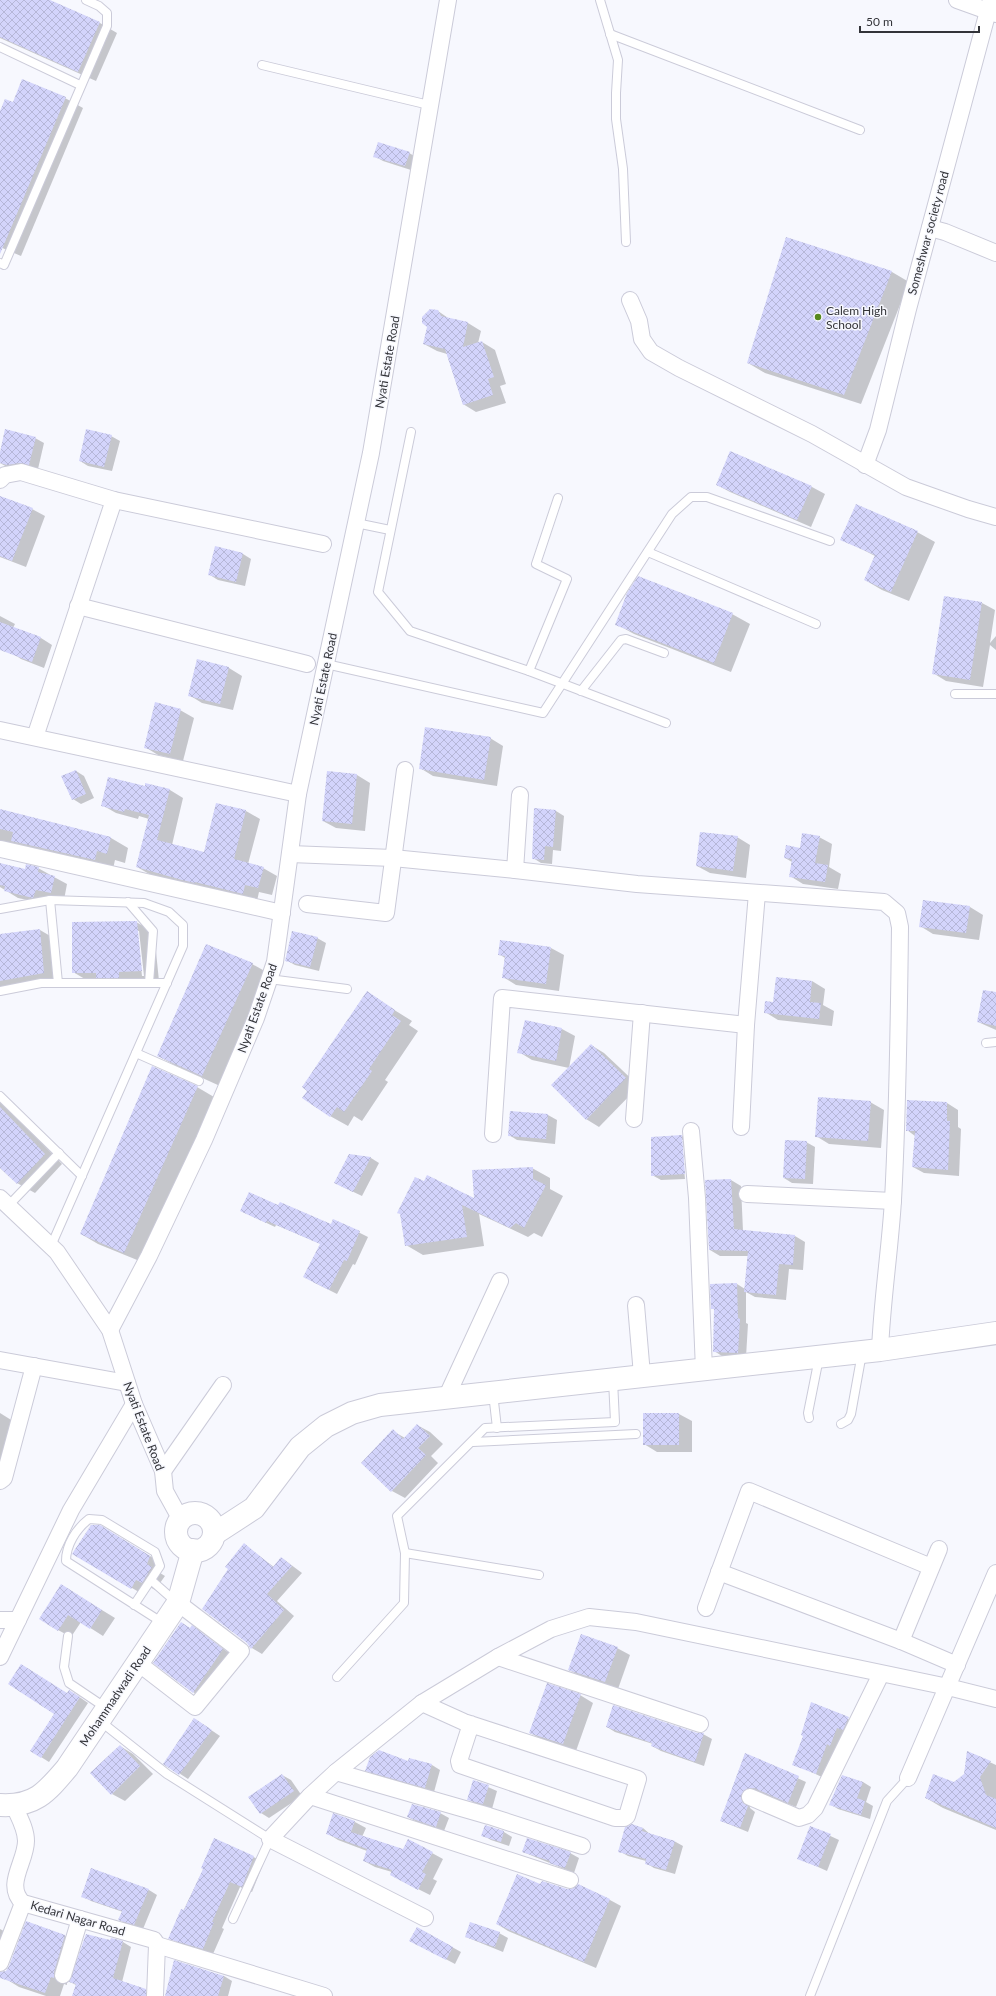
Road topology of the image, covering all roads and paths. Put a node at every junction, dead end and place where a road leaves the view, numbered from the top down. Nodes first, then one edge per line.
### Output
1 (86, 0) edge
2 (448, 0) edge
3 (600, 0) edge
4 (957, 0) edge
5 (992, 8) edge
6 (610, 34) junction
7 (0, 46) edge
8 (262, 65) dead end
9 (80, 85) junction
10 (429, 105) junction
11 (860, 130) dead end
12 (930, 228) junction
13 (626, 242) dead end
14 (996, 253) edge
15 (0, 263) edge
16 (630, 300) dead end
17 (411, 432) dead end
18 (865, 465) junction
19 (0, 480) edge
20 (558, 498) dead end
21 (114, 500) junction
22 (996, 517) edge
23 (356, 524) junction
24 (390, 530) junction
25 (830, 541) dead end
26 (323, 544) dead end
27 (648, 552) junction
28 (78, 606) junction
29 (816, 624) dead end
30 (664, 653) dead end
31 (307, 664) dead end
32 (326, 664) junction
33 (529, 671) junction
34 (562, 684) junction
35 (581, 690) junction
36 (955, 694) dead end
37 (996, 694) edge
38 (666, 722) dead end
39 (0, 730) edge
40 (35, 737) junction
41 (406, 770) dead end
42 (298, 794) junction
43 (520, 795) dead end
44 (1, 849) dead end
45 (290, 854) junction
46 (393, 858) junction
47 (515, 870) junction
48 (757, 893) junction
49 (50, 900) junction
50 (128, 902) junction
51 (307, 904) dead end
52 (0, 909) edge
53 (282, 913) junction
54 (269, 979) junction
55 (58, 983) junction
56 (149, 983) junction
57 (167, 983) junction
58 (347, 989) dead end
59 (0, 991) edge
60 (642, 1013) junction
61 (746, 1025) junction
62 (996, 1042) edge
63 (986, 1043) dead end
64 (136, 1053) junction
65 (199, 1080) dead end
66 (0, 1096) edge
67 (634, 1119) dead end
68 (741, 1127) dead end
69 (691, 1131) dead end
70 (493, 1134) dead end
71 (59, 1153) junction
72 (82, 1176) junction
73 (747, 1194) dead end
74 (893, 1201) junction
75 (4, 1202) edge
76 (51, 1246) junction
77 (500, 1281) dead end
78 (636, 1305) dead end
79 (110, 1330) junction
80 (996, 1333) edge
81 (872, 1351) junction
82 (819, 1357) junction
83 (0, 1360) edge
84 (34, 1366) junction
85 (704, 1370) junction
86 (642, 1375) junction
87 (612, 1380) junction
88 (127, 1383) junction
89 (223, 1385) dead end
90 (493, 1392) junction
91 (446, 1398) junction
92 (134, 1404) junction
93 (809, 1418) dead end
94 (841, 1424) dead end
95 (497, 1428) junction
96 (636, 1434) dead end
97 (473, 1442) junction
98 (163, 1471) junction
99 (0, 1481) edge
100 (181, 1520) junction
101 (214, 1534) junction
102 (939, 1549) dead end
103 (193, 1550) junction
104 (405, 1553) junction
105 (931, 1568) junction
106 (719, 1572) junction
107 (996, 1573) edge
108 (539, 1575) dead end
109 (150, 1580) junction
110 (178, 1603) junction
111 (134, 1605) junction
112 (706, 1608) dead end
113 (0, 1620) edge
114 (18, 1620) junction
115 (164, 1624) junction
116 (68, 1636) dead end
117 (901, 1641) junction
118 (0, 1657) edge
119 (498, 1657) junction
120 (138, 1663) junction
121 (957, 1665) junction
122 (881, 1674) junction
123 (337, 1677) dead end
124 (948, 1687) junction
125 (996, 1699) edge
126 (422, 1703) junction
127 (102, 1714) junction
128 (471, 1724) junction
129 (700, 1724) dead end
130 (336, 1772) junction
131 (908, 1778) joint
132 (310, 1796) junction
133 (750, 1797) dead end
134 (7, 1805) edge
135 (270, 1838) junction
136 (582, 1846) dead end
137 (570, 1880) dead end
138 (23, 1903) junction
139 (425, 1918) dead end
140 (80, 1919) junction
141 (233, 1919) dead end
142 (157, 1944) junction
143 (0, 1963) edge
144 (63, 1975) dead end
145 (155, 1996) edge
146 (324, 1996) edge
147 (810, 1996) edge

1 - 9 lane
2 - 10 street, Nyati Estate Road
3 - 6 lane
4 - 5 street
5 - 12 street, Someshwar society road
6 - 11 lane
6 - 13 lane
7 - 9 lane
8 - 10 lane
9 - 15 lane
10 - 23 street, Nyati Estate Road
12 - 14 street
12 - 18 street, Someshwar society road
16 - 18 street
17 - 24 lane
18 - 22 street
19 - 21 street
20 - 33 lane
21 - 26 street
21 - 28 street
23 - 24 lane
23 - 32 street, Nyati Estate Road
24 - 33 lane
25 - 27 lane
27 - 29 lane
27 - 34 lane
28 - 31 street
28 - 40 street
30 - 35 lane
32 - 34 lane
32 - 42 street, Nyati Estate Road
33 - 34 lane
34 - 35 lane
35 - 38 lane
36 - 37 lane
39 - 40 street
40 - 42 street
41 - 46 street
42 - 45 street, Nyati Estate Road
43 - 47 street
44 - 53 street
45 - 46 street
45 - 53 street, Nyati Estate Road
46 - 47 street
46 - 51 street
47 - 48 street
48 - 61 street
48 - 74 street
49 - 50 lane
49 - 52 lane
49 - 55 lane
50 - 56 lane
50 - 57 lane
53 - 54 street, Nyati Estate Road
54 - 58 lane
54 - 79 street, Nyati Estate Road
55 - 56 lane
55 - 59 lane
56 - 57 lane
57 - 64 lane
60 - 61 street
60 - 67 street
60 - 70 street
61 - 68 street
62 - 63 lane
64 - 65 lane
64 - 72 lane
66 - 71 lane
69 - 85 street
71 - 72 lane
71 - 75 lane
72 - 76 lane
73 - 74 street
74 - 81 street
75 - 76 street, Nyati Estate Road
76 - 79 street, Nyati Estate Road
77 - 91 street
78 - 86 street
79 - 88 street, Nyati Estate Road
80 - 81 main road
81 - 82 main road
81 - 94 lane
82 - 85 main road
82 - 93 lane
83 - 84 street
84 - 88 street
84 - 99 street
85 - 86 main road
86 - 87 main road
87 - 90 main road
87 - 95 lane
88 - 92 street, Nyati Estate Road
89 - 98 street
90 - 91 main road
90 - 95 lane
91 - 101 main road
92 - 98 street, Nyati Estate Road
92 - 114 street
95 - 97 lane
96 - 97 lane
97 - 104 lane
98 - 100 street, Nyati Estate Road
100 - 101 main road
100 - 103 main road
101 - 103 main road
102 - 105 street
103 - 110 main road, Mohammadwadi Road
104 - 108 lane
104 - 123 lane
105 - 106 street
105 - 117 street
106 - 112 street
106 - 117 street
107 - 121 street
109 - 110 lane
109 - 111 lane
109 - 111 lane
110 - 115 main road, Mohammadwadi Road
110 - 120 street
111 - 115 lane
113 - 114 street
114 - 118 street
115 - 120 main road, Mohammadwadi Road
116 - 127 lane
117 - 121 street
119 - 122 street
119 - 126 street
119 - 129 street
120 - 127 main road, Mohammadwadi Road
121 - 124 street
122 - 124 street
122 - 133 street
124 - 125 street
124 - 131 street
126 - 128 street
126 - 130 street
127 - 134 main road, Mohammadwadi Road
127 - 135 lane
128 - 128 street
130 - 132 street
130 - 136 street
131 - 147 lane
132 - 135 street
132 - 137 street
134 - 138 street, Kedari Nagar Road
135 - 139 street
135 - 141 lane
138 - 140 street, Kedari Nagar Road
138 - 143 street
140 - 142 street, Kedari Nagar Road
140 - 144 street
142 - 145 street
142 - 146 street, Kedari Nagar Road

